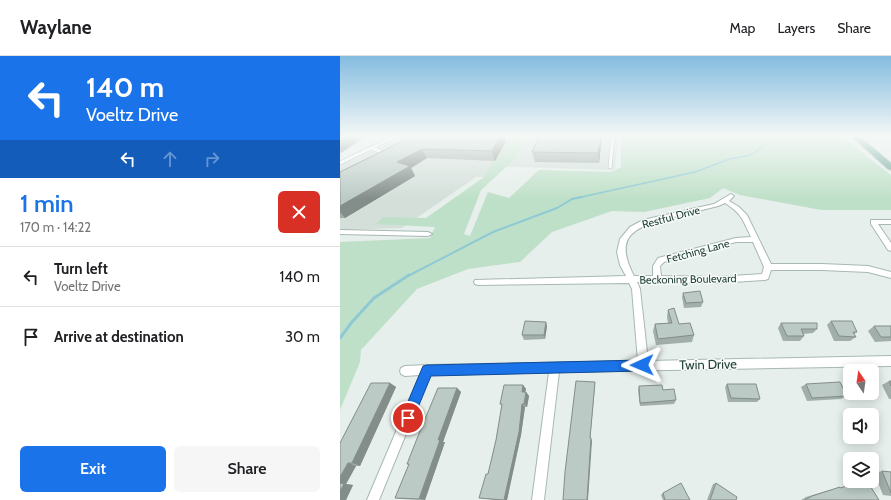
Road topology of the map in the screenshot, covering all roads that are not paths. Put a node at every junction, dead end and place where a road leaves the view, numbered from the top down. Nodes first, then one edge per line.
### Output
1 (355, 157) edge
2 (611, 157) edge
3 (879, 157) edge
4 (340, 164) edge
5 (610, 167) dead end
6 (891, 167) edge
7 (891, 222) edge
8 (340, 232) edge
9 (428, 234) dead end
10 (754, 239) junction
11 (891, 248) edge
12 (768, 267) junction
13 (891, 275) edge
14 (657, 279) junction
15 (632, 280) junction
16 (478, 282) dead end
17 (891, 361) edge
18 (642, 365) junction
19 (555, 367) junction
20 (427, 370) junction
21 (405, 371) dead end
22 (373, 500) edge
23 (538, 500) edge

1 - 4 lane
2 - 5 lane
3 - 6 main road
7 - 11 street
8 - 9 street
10 - 12 street
10 - 14 street, Fetching Lane
10 - 15 street, Restful Drive
12 - 13 street
12 - 14 street, Beckoning Boulevard
14 - 15 street, Beckoning Boulevard
15 - 16 street, Beckoning Boulevard
15 - 18 street, Restful Drive
17 - 18 street, Twin Drive
18 - 19 street, Twin Drive
19 - 20 street, Twin Drive
19 - 23 street
20 - 21 street, Twin Drive
20 - 22 street

